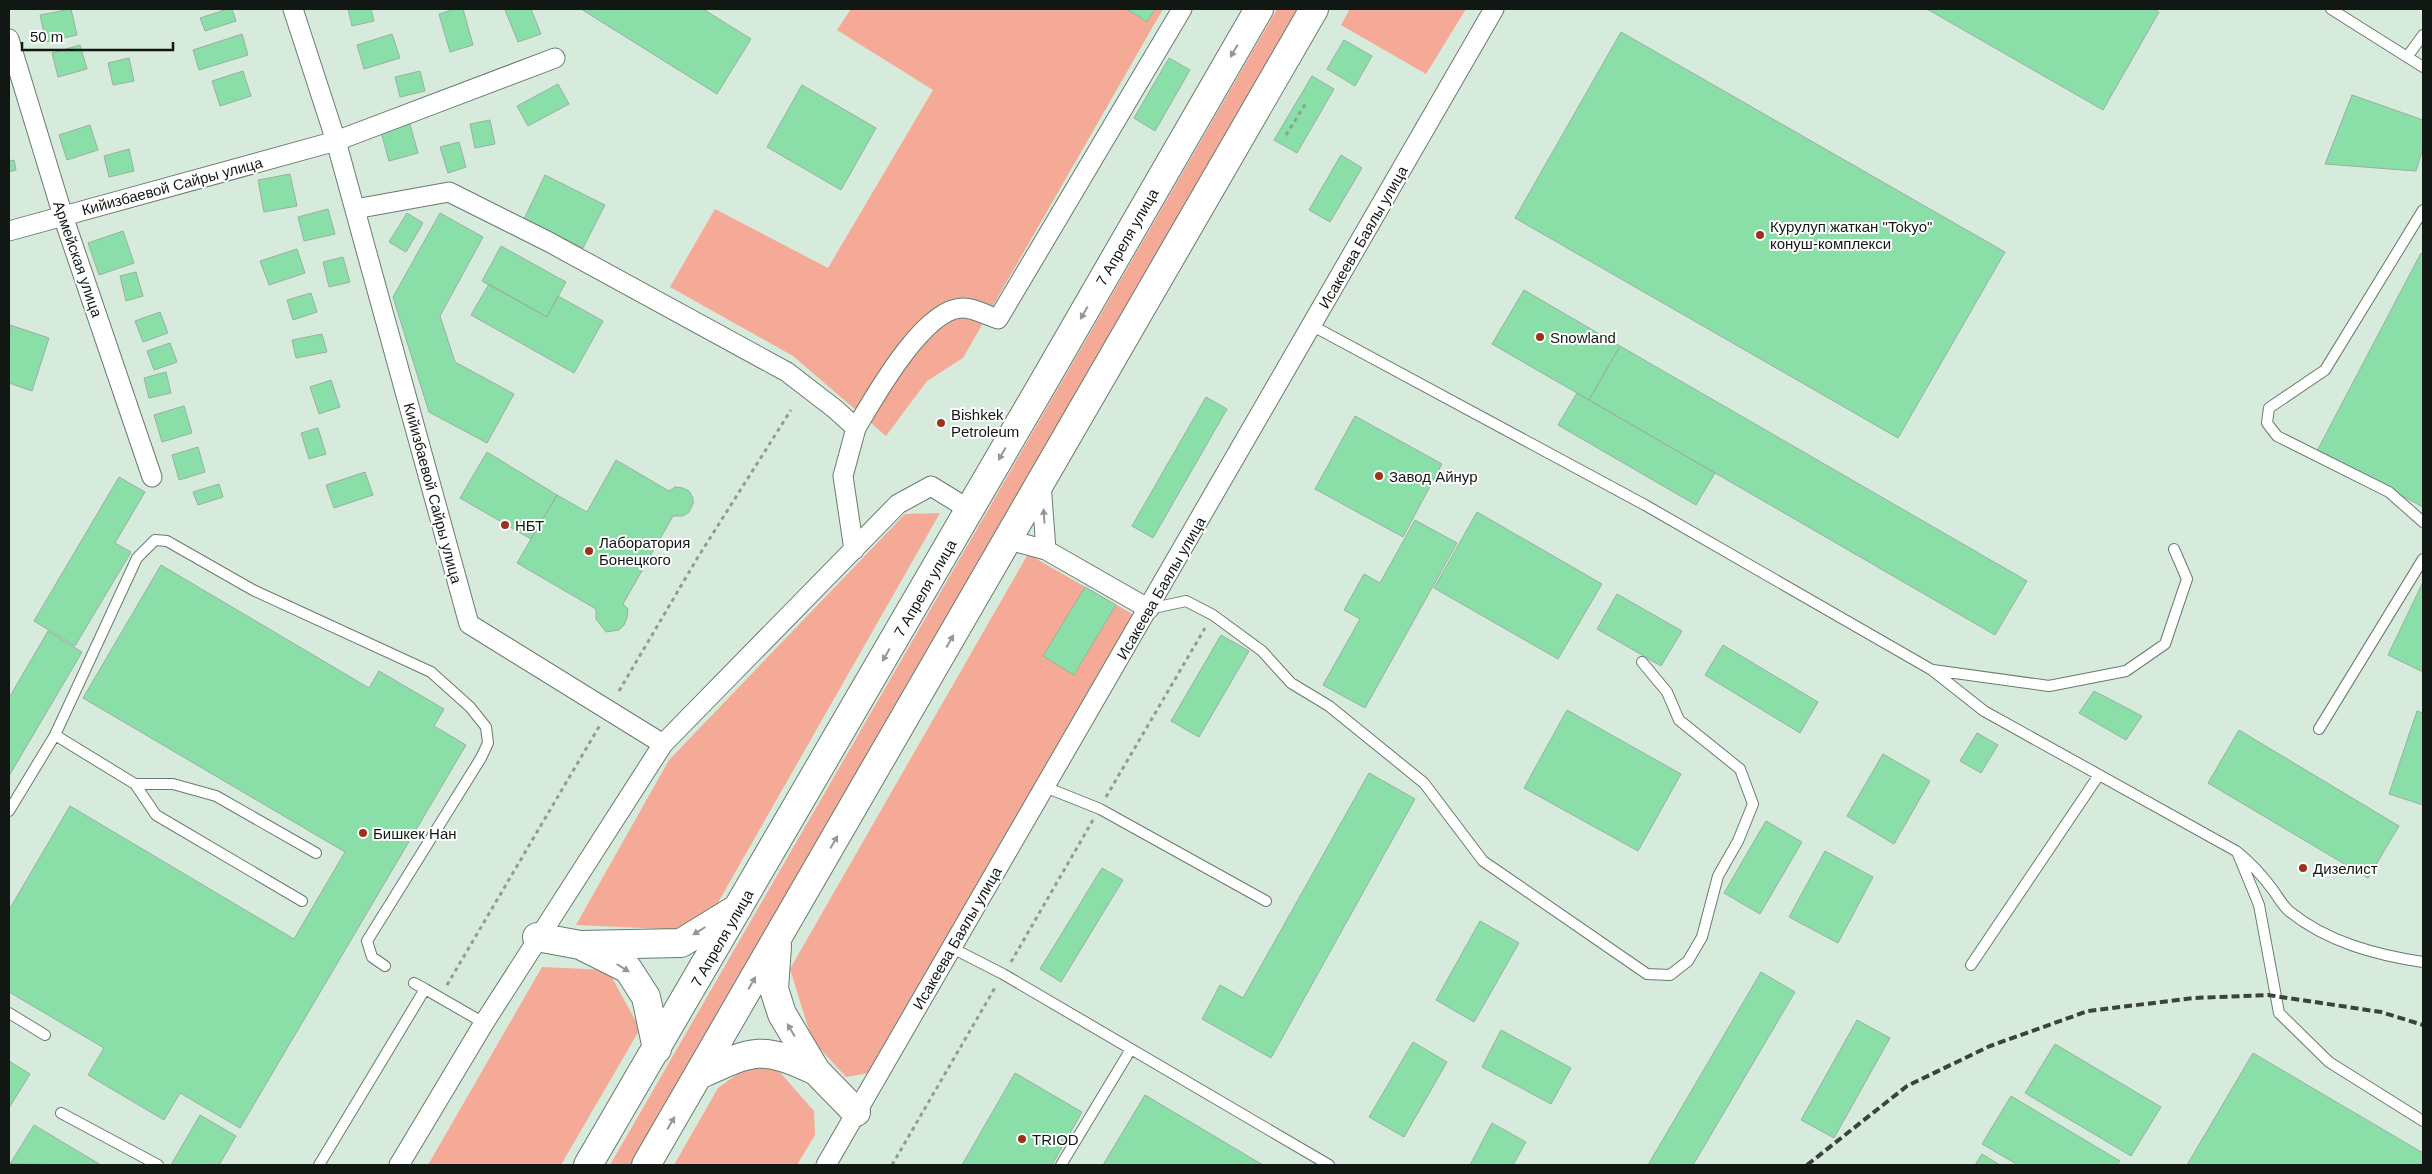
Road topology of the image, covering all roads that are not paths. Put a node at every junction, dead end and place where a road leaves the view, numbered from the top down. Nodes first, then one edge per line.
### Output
1 (293, 9) edge
2 (1182, 9) edge
3 (1258, 9) edge
4 (1314, 9) edge
5 (1494, 9) edge
6 (2332, 9) edge
7 (2423, 35) edge
8 (9, 39) edge
9 (2407, 57) junction
10 (555, 58) dead end
11 (2423, 67) edge
12 (336, 141) junction
13 (355, 209) junction
14 (2423, 210) edge
15 (63, 216) junction
16 (9, 231) edge
17 (1312, 325) junction
18 (856, 428) junction
19 (152, 477) dead end
20 (1041, 482) junction
21 (970, 510) junction
22 (2423, 522) edge
23 (1009, 540) junction
24 (2174, 549) dead end
25 (854, 550) junction
26 (1046, 550) junction
27 (2423, 559) edge
28 (1149, 609) junction
29 (1642, 662) dead end
30 (1932, 670) junction
31 (2319, 729) dead end
32 (55, 735) junction
33 (663, 744) junction
34 (2099, 775) junction
35 (135, 784) junction
36 (1045, 787) junction
37 (9, 811) edge
38 (2236, 852) junction
39 (316, 853) dead end
40 (302, 901) dead end
41 (1266, 901) dead end
42 (741, 906) junction
43 (538, 937) junction
44 (777, 940) junction
45 (580, 945) junction
46 (952, 948) junction
47 (2423, 962) edge
48 (1971, 964) dead end
49 (385, 966) dead end
50 (414, 983) dead end
51 (425, 989) junction
52 (9, 1013) edge
53 (484, 1022) junction
54 (45, 1035) dead end
55 (657, 1049) junction
56 (1130, 1049) junction
57 (816, 1071) junction
58 (699, 1075) junction
59 (856, 1112) junction
60 (61, 1113) dead end
61 (2423, 1121) edge
62 (158, 1165) edge
63 (319, 1165) edge
64 (399, 1165) edge
65 (588, 1165) edge
66 (646, 1165) edge
67 (826, 1165) edge
68 (1061, 1165) edge
69 (1330, 1165) edge

1 - 12 street, Кийизбаевой Сайры улица
2 - 18 street
3 -> 21 main road, 7 Апреля улица
4 - 20 main road
5 - 17 street, Исакеева Баялы улица
6 - 9 lane
7 - 9 lane
8 - 15 street, Армейская улица
9 - 11 lane
10 - 12 street, Кийизбаевой Сайры улица
12 - 13 street, Кийизбаевой Сайры улица
12 - 15 street, Кийизбаевой Сайры улица
13 - 18 street
13 - 33 street, Кийизбаевой Сайры улица
14 - 22 lane
15 - 16 street, Кийизбаевой Сайры улица
15 - 19 street, Армейская улица
17 - 28 street, Исакеева Баялы улица
17 - 30 lane
18 - 25 street
20 - 23 main road
26 -> 20 street
21 - 25 street
21 -> 42 main road, 7 Апреля улица
23 - 26 street
44 -> 23 main road
24 - 30 lane
25 - 33 street
26 - 28 street
27 - 31 lane
28 - 29 lane
28 - 36 street, Исакеева Баялы улица
30 - 34 lane
32 - 35 lane
32 - 37 lane
32 - 49 lane
33 - 43 street
34 - 38 lane
34 - 48 lane
35 - 39 lane
35 - 40 lane
36 - 41 lane
36 - 46 street, Исакеева Баялы улица
38 - 47 lane
38 - 61 lane
42 -> 45 main road
42 - 55 main road, 7 Апреля улица
43 - 45 main road
43 - 53 street
57 -> 44 main road
58 -> 44 main road
45 -> 55 main road
46 - 56 lane
46 - 59 street, Исакеева Баялы улица
50 - 51 lane
51 - 53 lane
51 - 63 lane
52 - 54 lane
53 - 64 street
55 - 65 main road, 7 Апреля улица
56 - 68 lane
56 - 69 lane
57 - 58 main road
57 - 59 main road
66 -> 58 main road
59 - 67 street, Исакеева Баялы улица
60 - 62 lane

